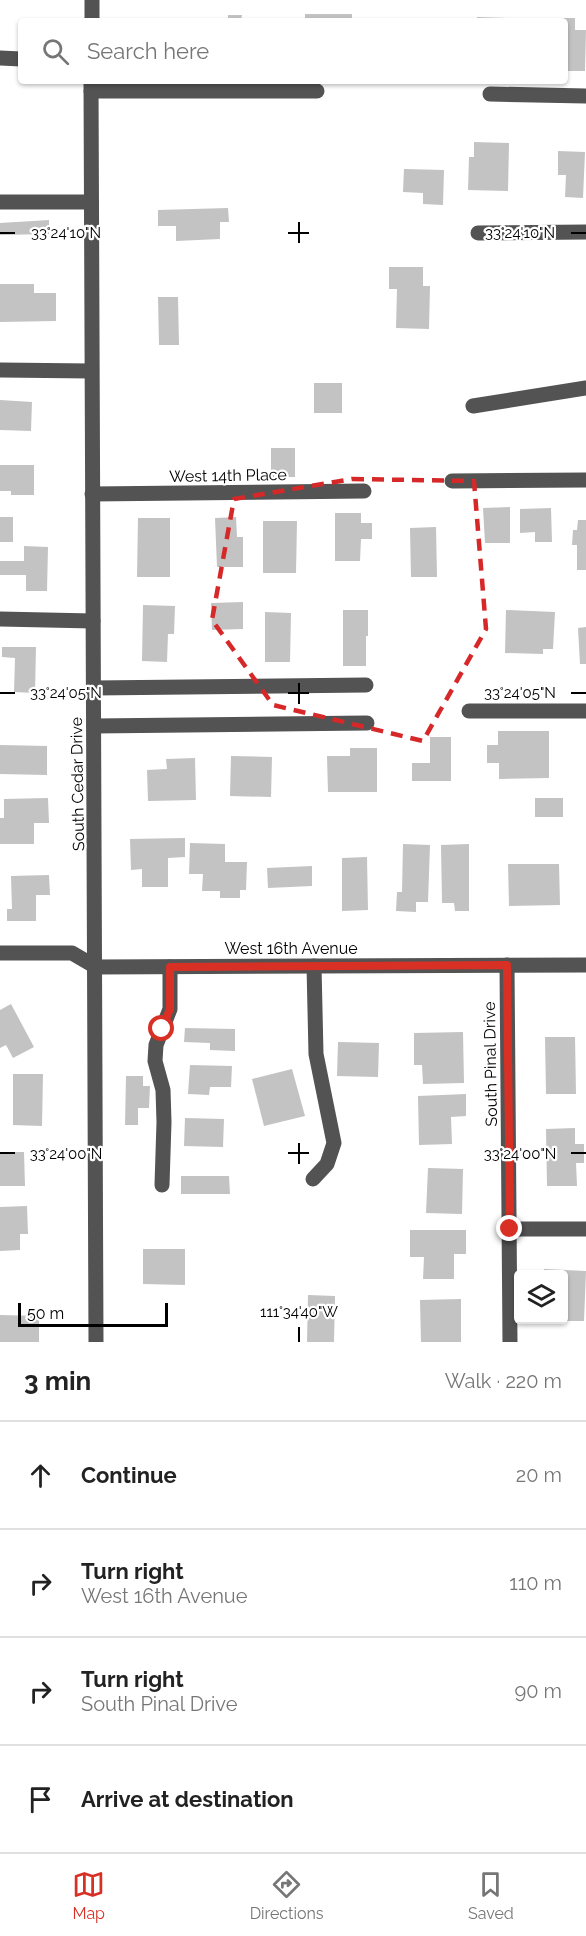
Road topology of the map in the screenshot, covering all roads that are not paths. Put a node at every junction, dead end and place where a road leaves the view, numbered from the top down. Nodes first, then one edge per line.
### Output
1 (92, 0) edge
2 (92, 18) edge
3 (0, 58) edge
4 (18, 59) edge
5 (91, 86) edge
6 (317, 91) dead end
7 (489, 94) dead end
8 (586, 96) edge
9 (0, 201) edge
10 (91, 202) junction
11 (586, 232) edge
12 (478, 233) dead end
13 (0, 370) edge
14 (91, 371) junction
15 (586, 388) edge
16 (473, 406) dead end
17 (586, 480) edge
18 (452, 481) dead end
19 (364, 491) dead end
20 (92, 494) junction
21 (0, 619) edge
22 (93, 621) junction
23 (366, 685) dead end
24 (94, 688) junction
25 (469, 711) dead end
26 (586, 711) edge
27 (367, 723) dead end
28 (94, 726) junction
29 (0, 953) edge
30 (507, 965) junction
31 (586, 965) edge
32 (314, 966) junction
33 (96, 967) junction
34 (170, 967) junction
35 (313, 1179) dead end
36 (162, 1185) dead end
37 (510, 1229) junction
38 (586, 1229) edge
39 (96, 1342) edge
40 (510, 1342) edge

1 - 2 street
3 - 4 street
5 - 6 street
5 - 10 street, South Cedar Drive
7 - 8 street
9 - 10 street
10 - 14 street, South Cedar Drive
11 - 12 street
13 - 14 street
14 - 20 street, South Cedar Drive
15 - 16 street
17 - 18 street
19 - 20 street, West 14th Place
20 - 22 street, South Cedar Drive
21 - 22 street
22 - 24 street, South Cedar Drive
23 - 24 street
24 - 28 street, South Cedar Drive
25 - 26 street
27 - 28 street
28 - 33 street, South Cedar Drive
29 - 33 street, West 16th Avenue
30 - 31 street, West 16th Avenue
30 - 32 street, West 16th Avenue
30 - 37 street, South Pinal Drive
32 - 34 street, West 16th Avenue
32 - 35 street
33 - 34 street, West 16th Avenue
33 - 39 street, South Cedar Drive
34 - 36 street
37 - 38 street
37 - 40 street, South Pinal Drive

